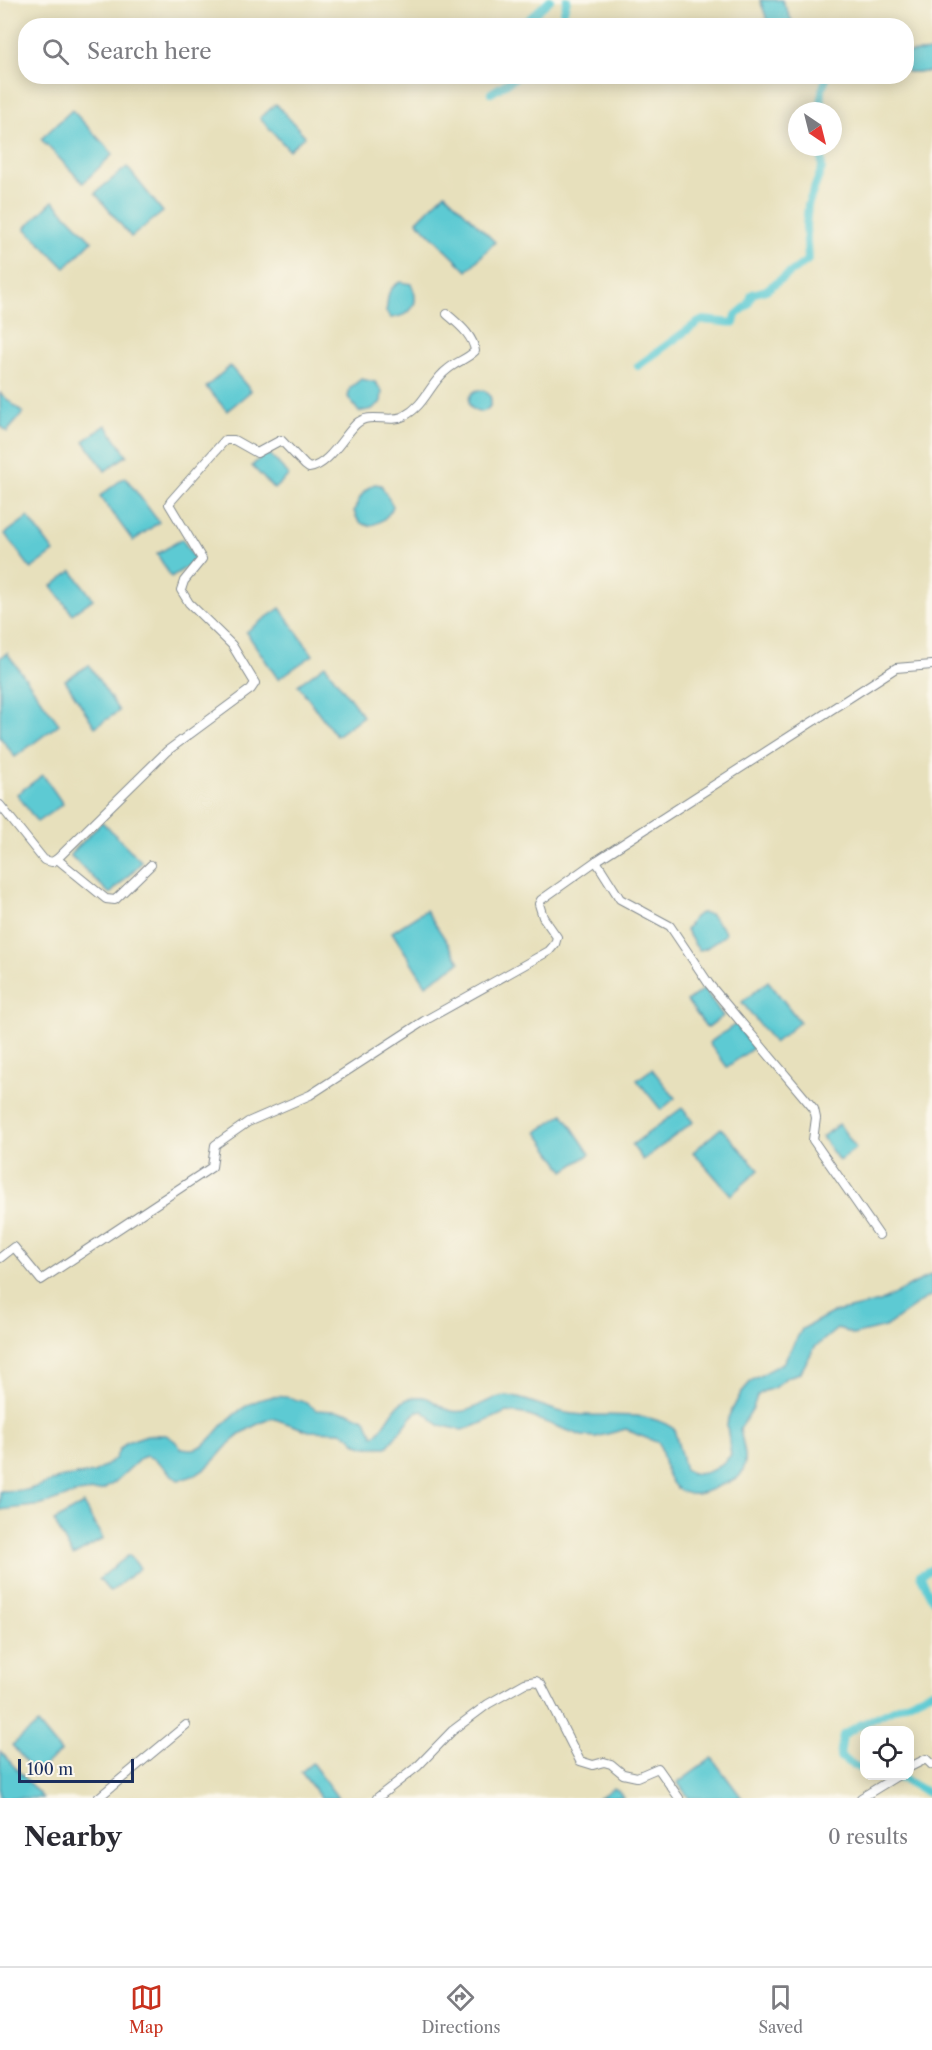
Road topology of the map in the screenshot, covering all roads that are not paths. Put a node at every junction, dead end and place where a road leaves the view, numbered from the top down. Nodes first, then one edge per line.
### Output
1 (447, 314) dead end
2 (932, 665) edge
3 (0, 805) edge
4 (57, 860) junction
5 (596, 861) junction
6 (151, 866) dead end
7 (879, 1235) dead end
8 (0, 1258) edge
9 (186, 1725) dead end
10 (914, 1765) edge
11 (932, 1765) edge
12 (891, 1780) edge
13 (102, 1797) edge
14 (377, 1798) edge
15 (679, 1798) edge
16 (861, 1798) edge

1 - 4 street
2 - 5 street
3 - 4 street
4 - 6 street
5 - 7 street
5 - 8 street
9 - 13 street
10 - 11 street
12 - 16 street
14 - 15 street

